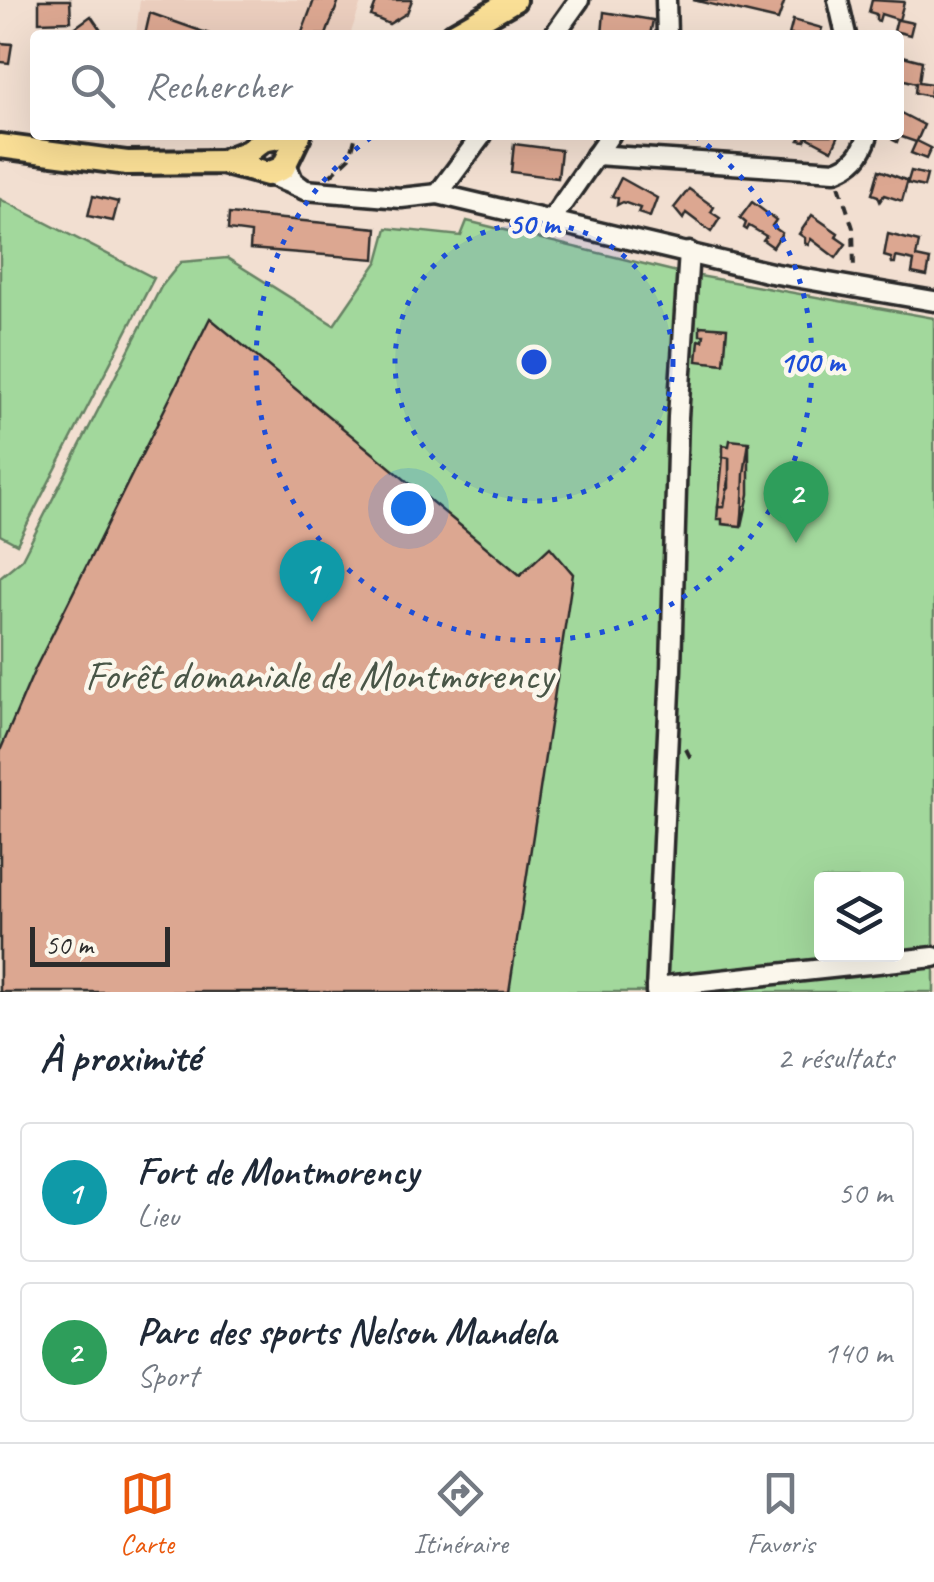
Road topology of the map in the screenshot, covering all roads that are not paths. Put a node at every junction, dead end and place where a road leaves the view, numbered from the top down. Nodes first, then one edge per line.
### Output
1 (514, 0) edge
2 (578, 0) edge
3 (666, 0) edge
4 (838, 0) edge
5 (462, 30) edge
6 (557, 30) edge
7 (667, 30) edge
8 (845, 30) edge
9 (478, 140) edge
10 (607, 140) edge
11 (867, 140) edge
12 (0, 146) edge
13 (274, 155) edge
14 (596, 156) junction
15 (438, 194) junction
16 (552, 220) junction
17 (689, 252) junction
18 (934, 302) edge
19 (934, 957) edge
20 (656, 990) edge

1 - 5 main road
2 - 6 street
3 - 7 street
4 - 8 street
9 - 15 street
10 - 14 street
11 - 14 street
12 - 13 main road
13 - 15 street
14 - 16 street
15 - 16 street
16 - 17 street
17 - 18 street
17 - 20 street
19 - 20 street

